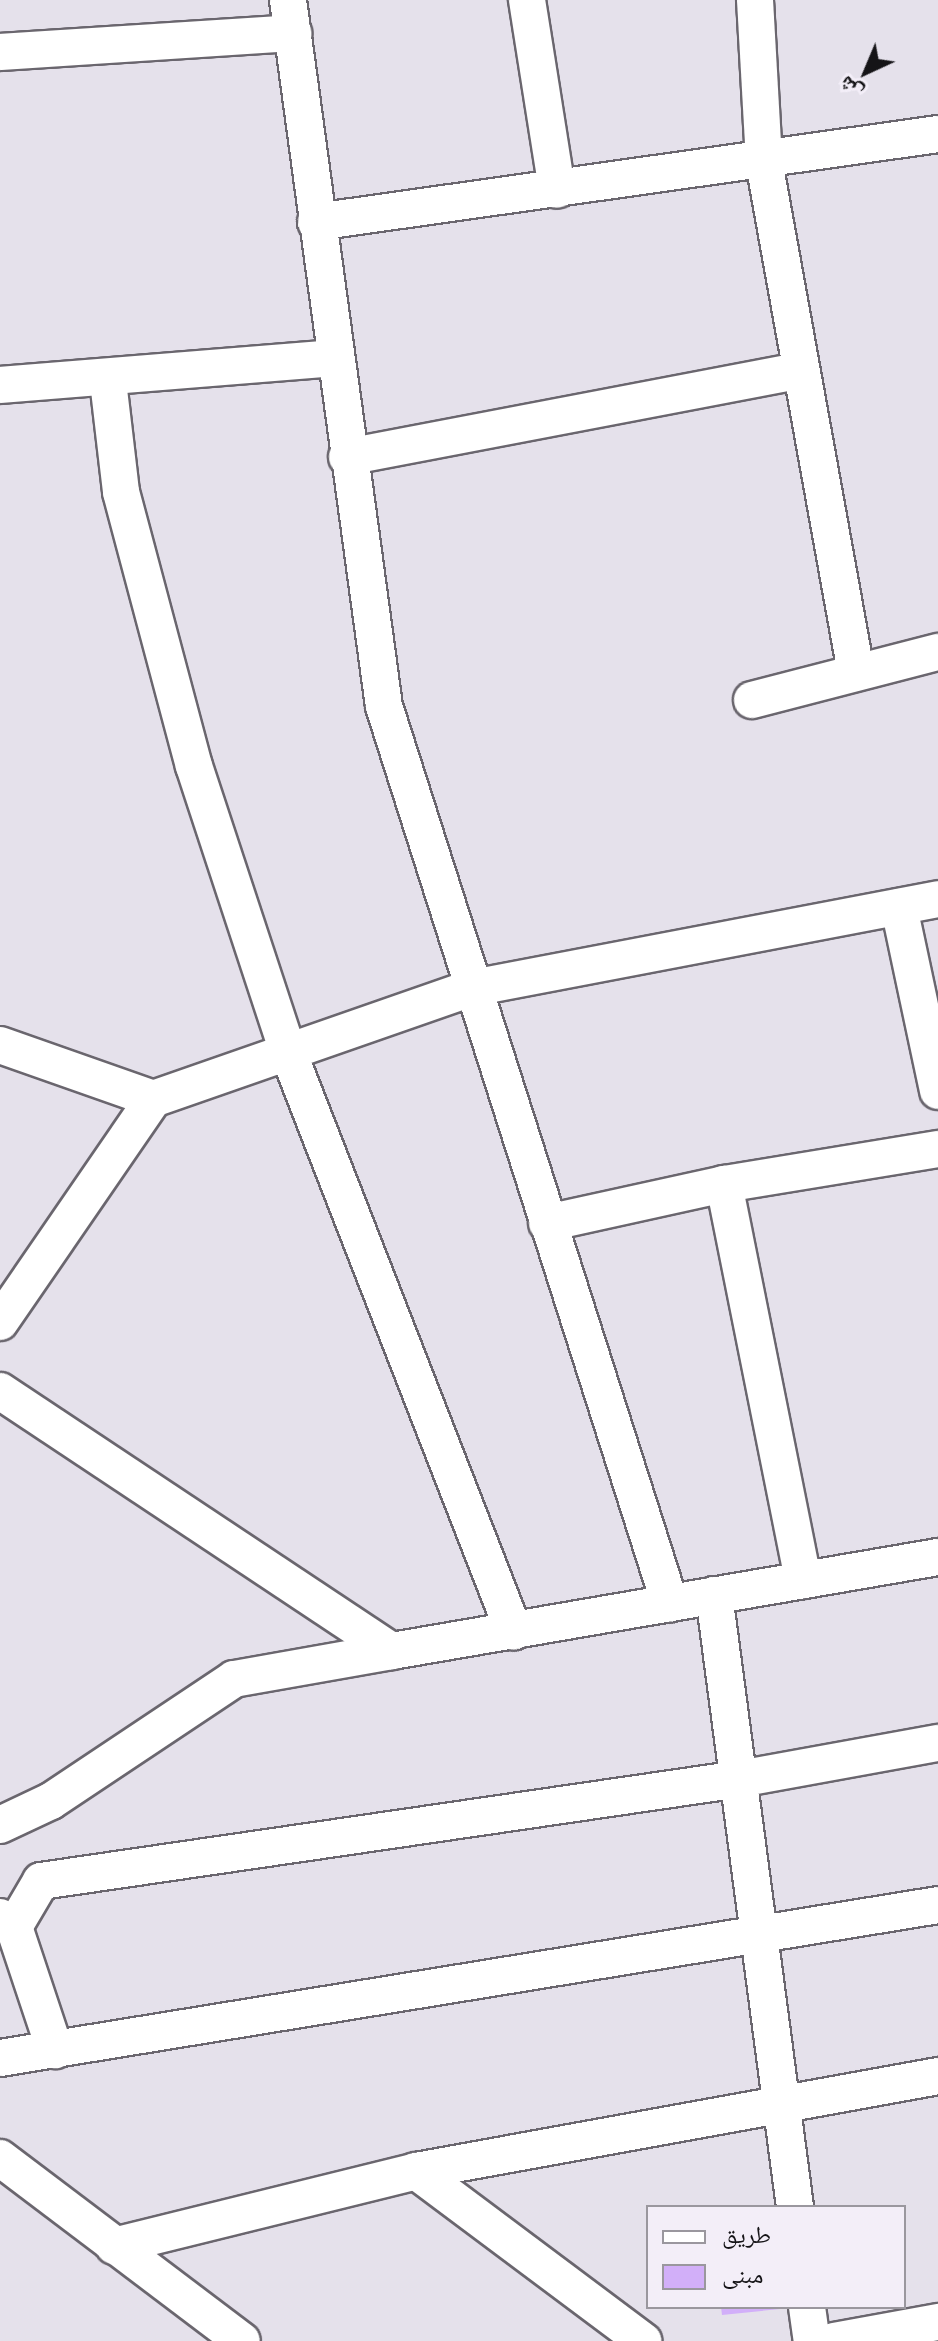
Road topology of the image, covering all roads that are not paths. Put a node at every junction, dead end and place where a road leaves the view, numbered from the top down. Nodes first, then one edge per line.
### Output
1 (527, 0) edge
2 (755, 0) edge
3 (290, 16) edge
4 (0, 52) edge
5 (938, 134) edge
6 (764, 162) junction
7 (557, 190) junction
8 (316, 222) junction
9 (333, 358) junction
10 (799, 371) junction
11 (108, 381) junction
12 (0, 385) edge
13 (347, 457) junction
14 (938, 652) edge
15 (856, 672) junction
16 (752, 700) dead end
17 (938, 899) edge
18 (899, 907) junction
19 (472, 988) junction
20 (0, 1045) edge
21 (288, 1052) junction
22 (938, 1091) edge
23 (153, 1099) junction
24 (938, 1149) edge
25 (724, 1184) junction
26 (547, 1223) junction
27 (0, 1322) edge
28 (0, 1391) edge
29 (938, 1557) edge
30 (803, 1580) junction
31 (714, 1595) junction
32 (670, 1604) junction
33 (514, 1632) junction
34 (392, 1651) junction
35 (938, 1743) edge
36 (739, 1779) junction
37 (0, 1825) edge
38 (938, 1905) edge
39 (7, 1922) edge
40 (761, 1935) junction
41 (55, 2050) junction
42 (0, 2058) edge
43 (938, 2076) edge
44 (783, 2101) junction
45 (0, 2158) edge
46 (416, 2171) junction
47 (795, 2205) edge
48 (114, 2246) junction
49 (807, 2309) edge
50 (938, 2322) edge
51 (242, 2341) edge
52 (643, 2341) edge
53 (812, 2341) edge
54 (834, 2341) edge

1 - 7 street
2 - 6 street
3 - 4 street
3 - 8 street
5 - 6 street
6 - 7 street
6 - 10 street
7 - 8 street
8 - 9 street
9 - 11 street
9 - 13 street
10 - 13 street
10 - 15 street
11 - 12 street
11 - 21 street
13 - 19 street
14 - 15 street
15 - 16 street
17 - 18 street
18 - 19 street
18 - 22 street
19 - 21 street
19 - 26 street
20 - 23 street
21 - 23 street
21 - 33 street
23 - 27 street
24 - 25 street
25 - 26 street
25 - 30 street
26 - 32 street
28 - 34 street
29 - 30 street
30 - 31 street
31 - 32 street
31 - 36 street
32 - 33 street
33 - 34 street
34 - 37 street
35 - 36 street
36 - 39 street
36 - 40 street
38 - 40 street
39 - 41 street
40 - 41 street
40 - 44 street
41 - 42 street
43 - 44 street
44 - 46 street
44 - 47 street
45 - 48 street
46 - 48 street
46 - 52 street
48 - 51 street
49 - 53 street
50 - 54 street

